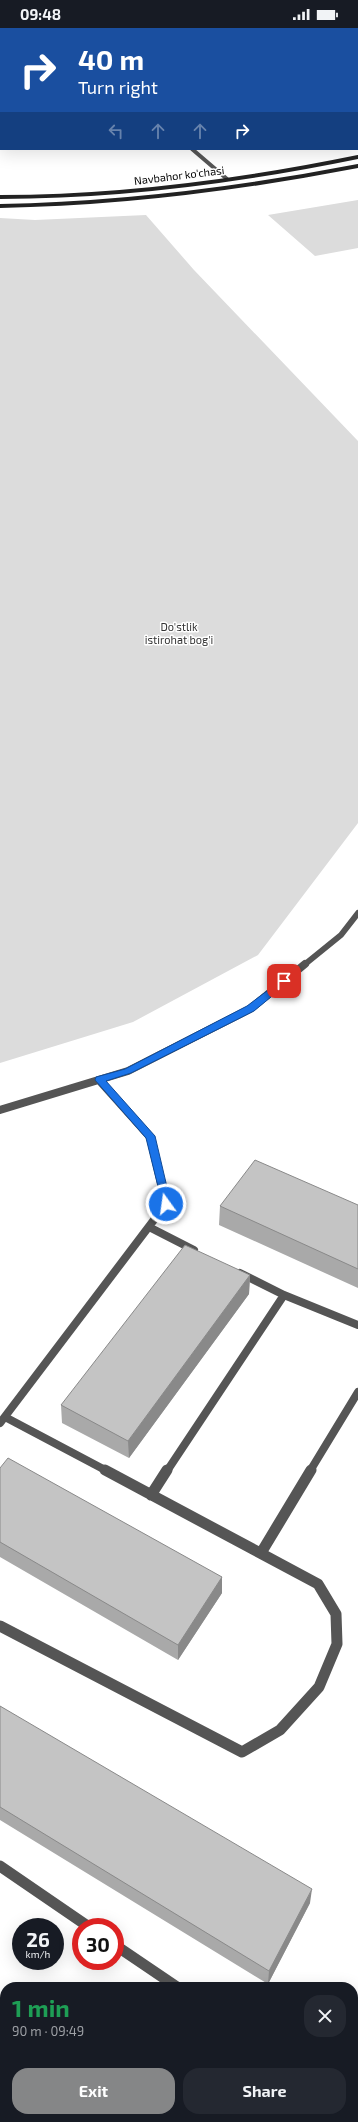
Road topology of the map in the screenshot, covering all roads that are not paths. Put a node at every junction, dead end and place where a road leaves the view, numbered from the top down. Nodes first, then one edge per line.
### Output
1 (193, 150) edge
2 (358, 157) edge
3 (358, 166) edge
4 (255, 175) junction
5 (227, 178) junction
6 (263, 182) junction
7 (0, 197) edge
8 (0, 206) edge
9 (358, 913) edge
10 (99, 1080) junction
11 (0, 1110) edge
12 (149, 1227) junction
13 (206, 1256) edge
14 (234, 1270) edge
15 (284, 1295) junction
16 (358, 1325) edge
17 (358, 1392) edge
18 (2, 1420) edge
19 (151, 1495) junction
20 (261, 1553) junction
21 (0, 1626) edge
22 (0, 1866) edge
23 (76, 1918) edge
24 (124, 1951) edge
25 (170, 1982) edge

1 - 5 street
2 - 4 street, Navbahor ko'chasi
3 - 6 street, Navbahor ko'chasi
4 - 5 street, Navbahor ko'chasi
4 - 6 street
5 - 7 street, Navbahor ko'chasi
6 - 8 street, Navbahor ko'chasi
9 - 10 street
10 - 11 street
10 - 12 street
12 - 13 street
12 - 18 street
14 - 15 street
15 - 16 street
15 - 19 street
17 - 20 street
18 - 19 street
19 - 20 street
20 - 21 street
22 - 23 street
24 - 25 street

